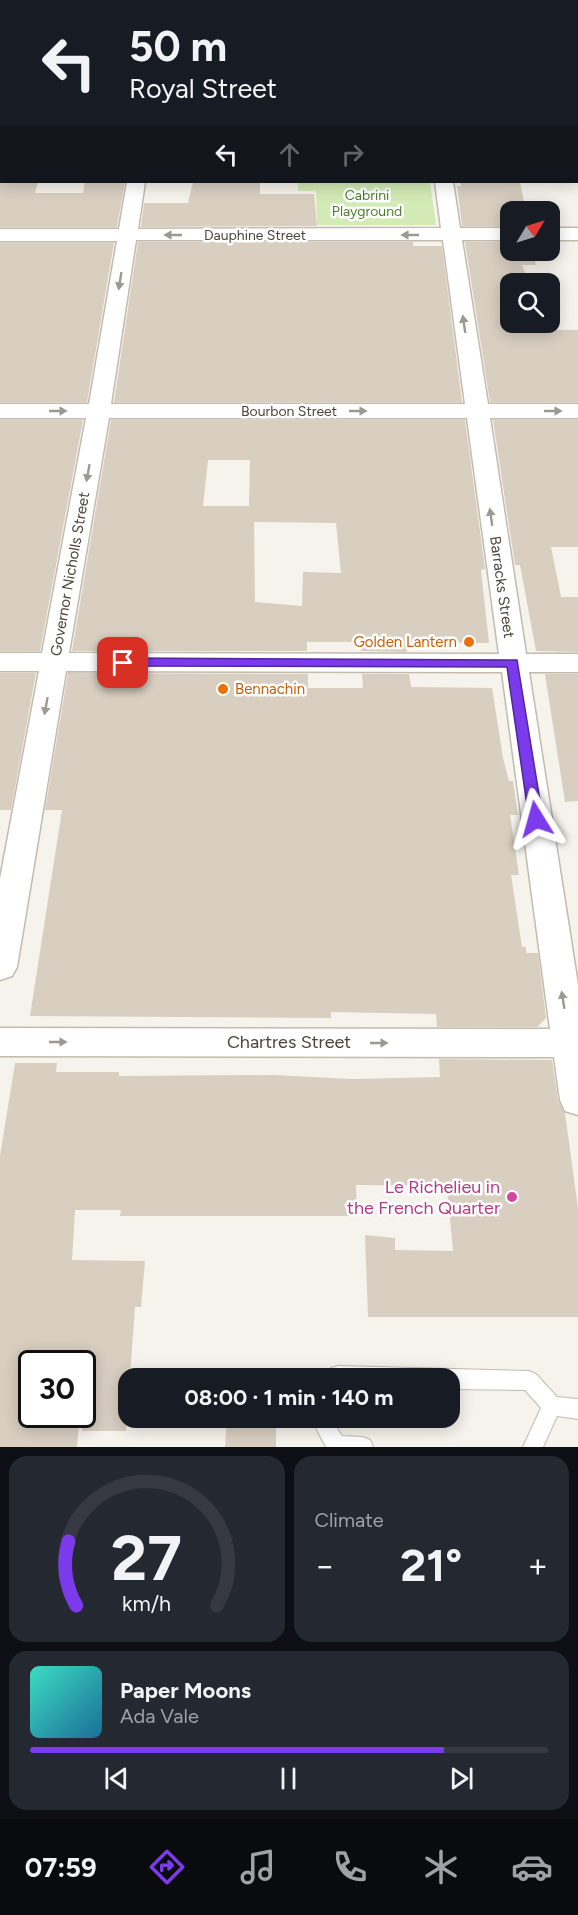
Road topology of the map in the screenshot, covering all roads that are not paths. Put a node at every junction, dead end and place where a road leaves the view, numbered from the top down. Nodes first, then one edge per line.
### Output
1 (136, 183) edge
2 (444, 183) edge
3 (500, 234) edge
4 (560, 234) edge
5 (578, 234) edge
6 (0, 235) edge
7 (126, 235) junction
8 (452, 235) junction
9 (0, 411) edge
10 (99, 411) junction
11 (475, 411) junction
12 (578, 411) edge
13 (0, 662) edge
14 (54, 663) junction
15 (513, 663) junction
16 (578, 663) edge
17 (0, 967) edge
18 (0, 1042) edge
19 (574, 1043) edge
20 (578, 1100) edge
21 (460, 1378) edge
22 (552, 1406) junction
23 (578, 1409) edge
24 (327, 1428) edge
25 (363, 1447) edge
26 (533, 1447) edge

1 - 7 street, Governor Nicholls Street
2 - 8 street, Barracks Street
3 - 8 street, Dauphine Street
4 - 5 street
6 - 7 street, Dauphine Street
8 -> 7 street, Dauphine Street
7 -> 10 street, Governor Nicholls Street
11 -> 8 street, Barracks Street
9 -> 10 street, Bourbon Street
10 -> 11 street, Bourbon Street
10 -> 14 street, Governor Nicholls Street
11 -> 12 street, Bourbon Street
15 -> 11 street, Barracks Street
13 - 14 street
14 - 15 street
14 -> 17 street, Governor Nicholls Street
15 - 16 street
19 -> 15 street, Barracks Street
18 -> 19 street, Chartres Street
19 - 20 street, Barracks Street
21 - 22 lane
22 - 23 lane
22 - 26 lane
24 - 25 lane

